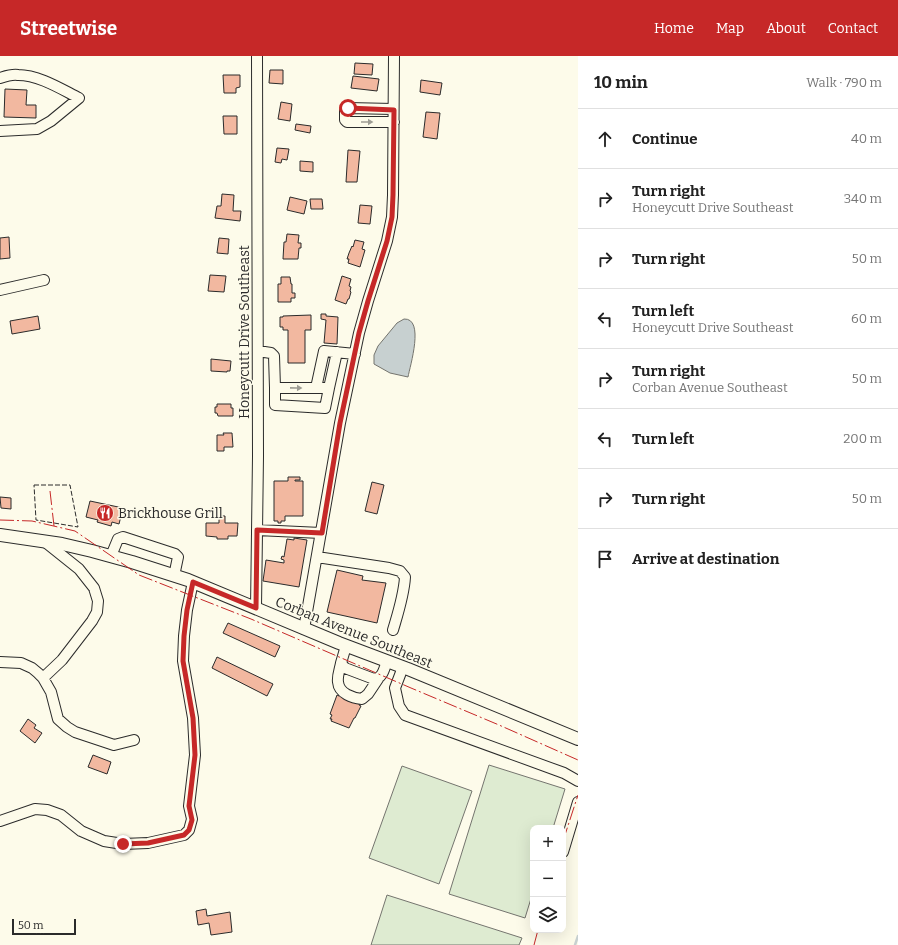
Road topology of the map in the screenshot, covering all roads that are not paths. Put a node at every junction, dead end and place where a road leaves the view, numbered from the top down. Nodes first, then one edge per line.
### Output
1 (257, 56) edge
2 (394, 56) edge
3 (0, 78) edge
4 (394, 110) junction
5 (394, 122) junction
6 (0, 131) edge
7 (44, 280) dead end
8 (0, 290) edge
9 (258, 352) junction
10 (337, 352) junction
11 (355, 354) junction
12 (275, 388) junction
13 (316, 388) junction
14 (329, 388) junction
15 (257, 530) junction
16 (322, 533) junction
17 (0, 535) edge
18 (44, 541) junction
19 (112, 556) junction
20 (317, 557) junction
21 (174, 576) junction
22 (193, 582) junction
23 (256, 608) junction
24 (304, 628) junction
25 (393, 630) dead end
26 (346, 646) junction
27 (387, 661) junction
28 (0, 662) edge
29 (341, 663) junction
30 (403, 667) junction
31 (44, 678) junction
32 (378, 679) junction
33 (578, 739) edge
34 (134, 740) dead end
35 (578, 781) edge
36 (578, 802) edge
37 (0, 821) edge
38 (566, 842) edge

1 - 9 street, Honeycutt Drive Southeast
2 - 4 street
3 - 6 street
4 - 5 street
4 -> 5 street
5 - 11 street
7 - 8 street
9 - 12 street
9 - 15 street, Honeycutt Drive Southeast
10 - 11 street
10 - 13 street
10 - 14 street
11 - 16 street
12 -> 13 street
12 - 14 street
13 - 14 street
15 - 16 street
15 - 23 street, Honeycutt Drive Southeast
16 - 20 street
17 - 18 main road, Corban Avenue Southeast
18 - 19 main road, Corban Avenue Southeast
18 - 31 street
19 - 21 main road, Corban Avenue Southeast
19 - 21 street
20 - 24 street
20 - 25 street
21 - 22 main road, Corban Avenue Southeast
22 - 23 main road, Corban Avenue Southeast
22 - 37 street
23 - 24 main road, Corban Avenue Southeast
24 - 26 main road, Corban Avenue Southeast
26 - 27 main road, Corban Avenue Southeast
26 - 29 street
27 - 30 main road, Corban Avenue Southeast
27 - 32 street
28 - 31 street
29 - 32 street
29 - 32 street
30 - 33 main road, Corban Avenue Southeast
30 - 35 street
31 - 34 street
36 - 38 street

